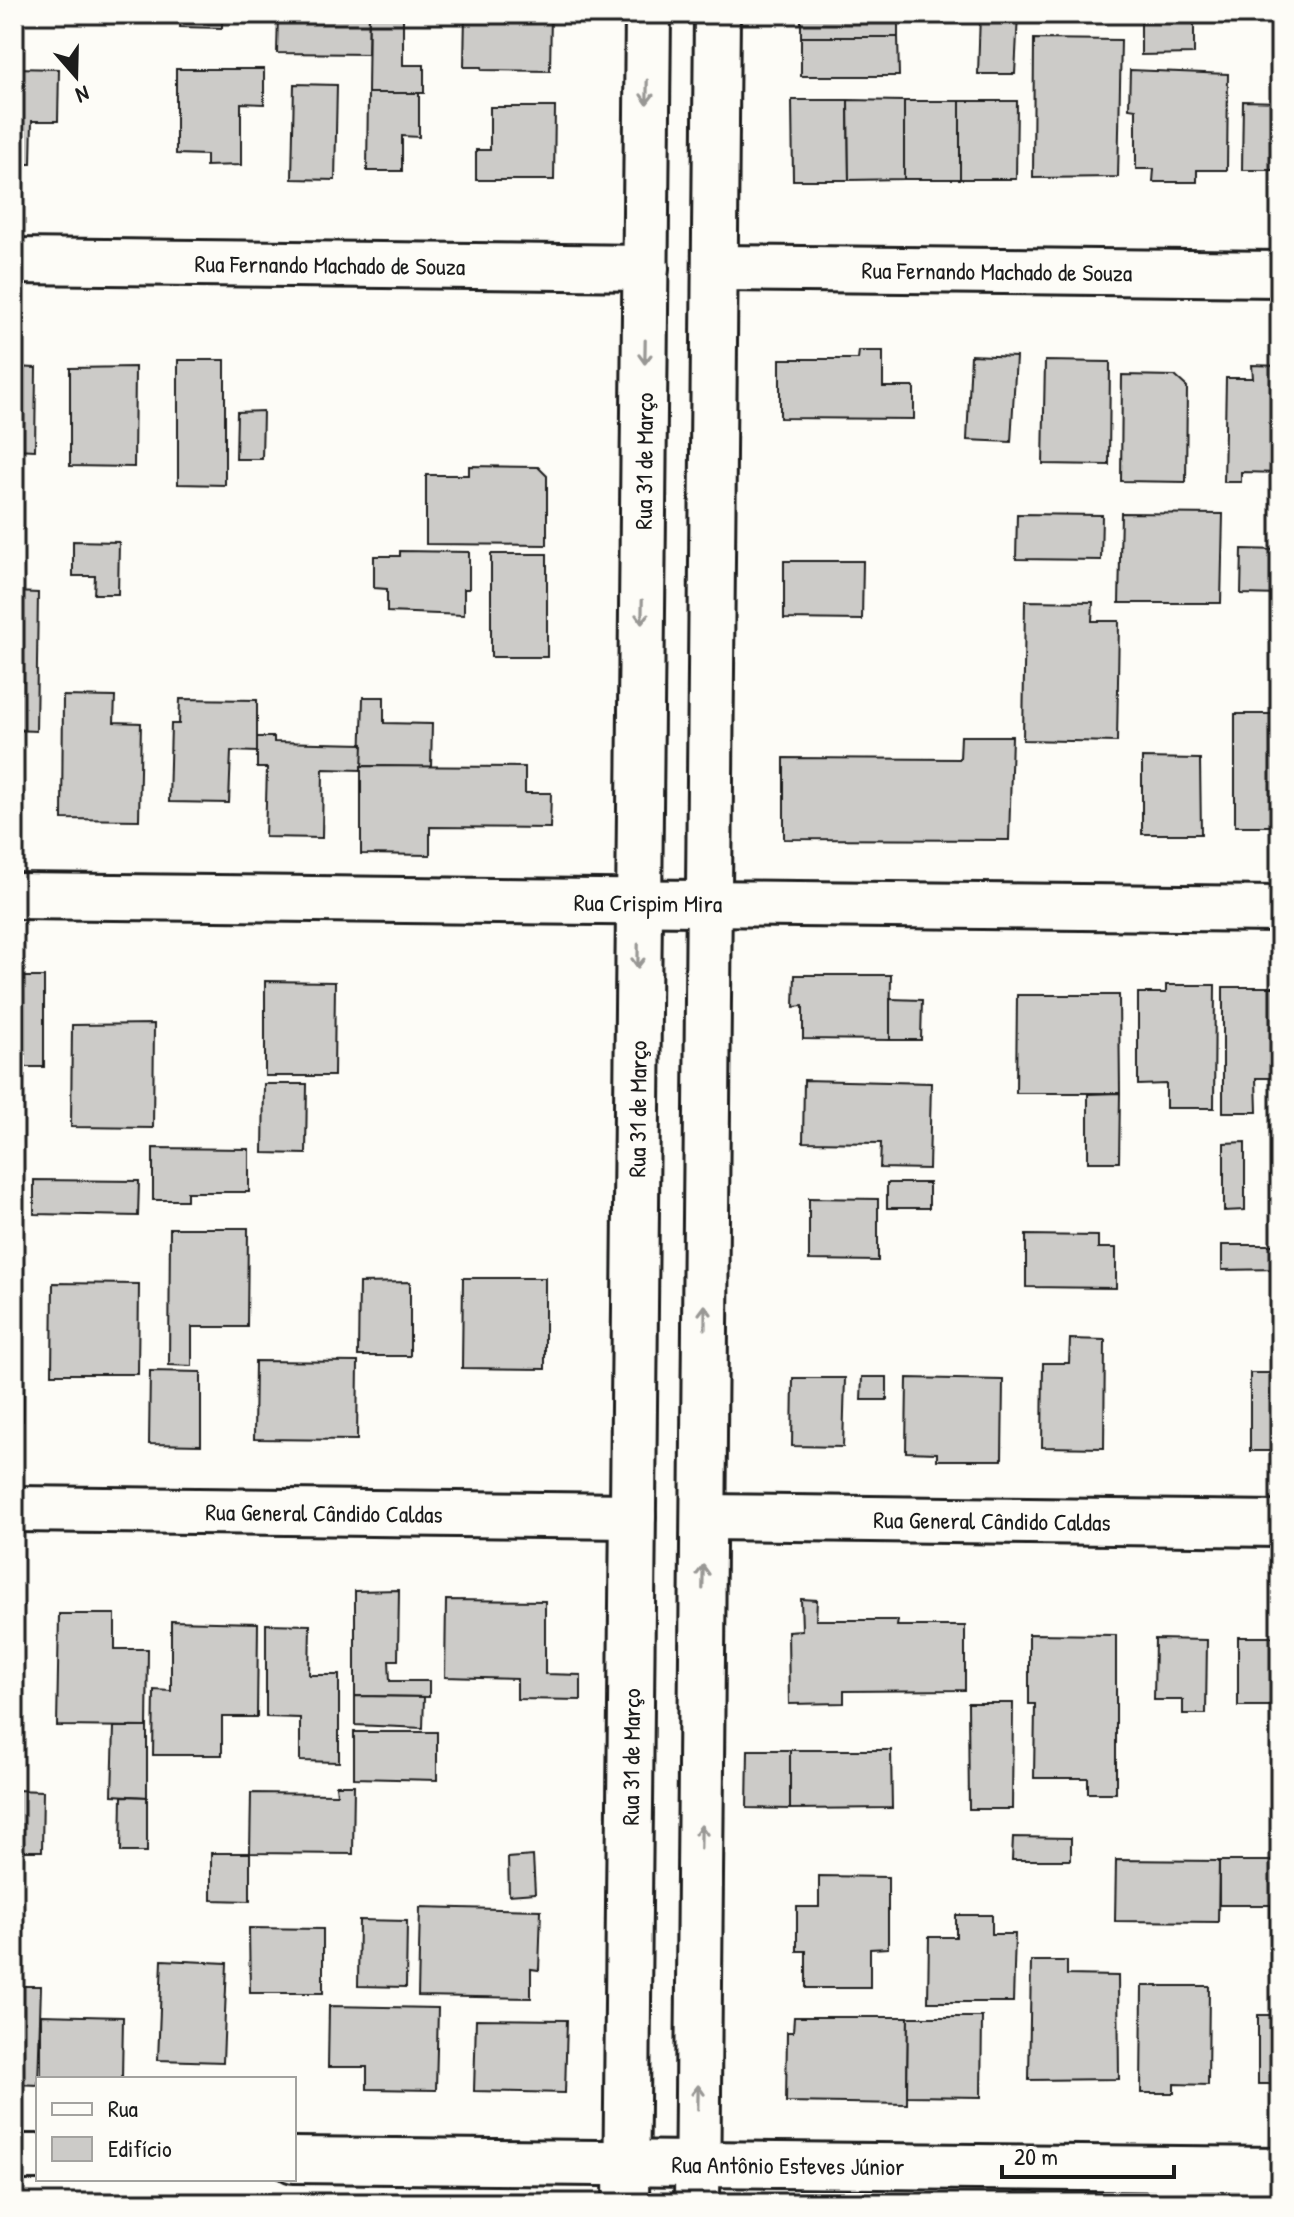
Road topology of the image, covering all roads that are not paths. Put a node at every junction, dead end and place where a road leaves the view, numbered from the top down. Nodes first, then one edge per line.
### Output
1 (648, 14) edge
2 (717, 14) edge
3 (14, 261) edge
4 (646, 268) junction
5 (715, 268) junction
6 (1280, 274) edge
7 (14, 896) edge
8 (639, 902) junction
9 (709, 903) junction
10 (1280, 909) edge
11 (14, 1509) edge
12 (633, 1516) junction
13 (704, 1517) junction
14 (1280, 1524) edge
15 (14, 2157) edge
16 (36, 2157) edge
17 (296, 2160) edge
18 (1280, 2170) edge
19 (626, 2183) edge
20 (697, 2183) edge

1 -> 4 street, Rua 31 de Março
2 - 5 street
3 - 4 street, Rua Fernando Machado de Souza
4 -> 8 street, Rua 31 de Março
5 - 6 street, Rua Fernando Machado de Souza
5 - 9 street
7 - 8 street, Rua Crispim Mira
8 - 9 street, Rua Crispim Mira
8 -> 12 street, Rua 31 de Março
9 - 10 street, Rua Crispim Mira
13 -> 9 street
11 - 12 street, Rua General Cândido Caldas
12 - 19 street, Rua 31 de Março
13 - 14 street, Rua General Cândido Caldas
20 -> 13 street
15 - 16 street
17 - 19 street, Rua Antônio Esteves Júnior
18 - 20 street, Rua Antônio Esteves Júnior
19 - 20 street, Rua Antônio Esteves Júnior

